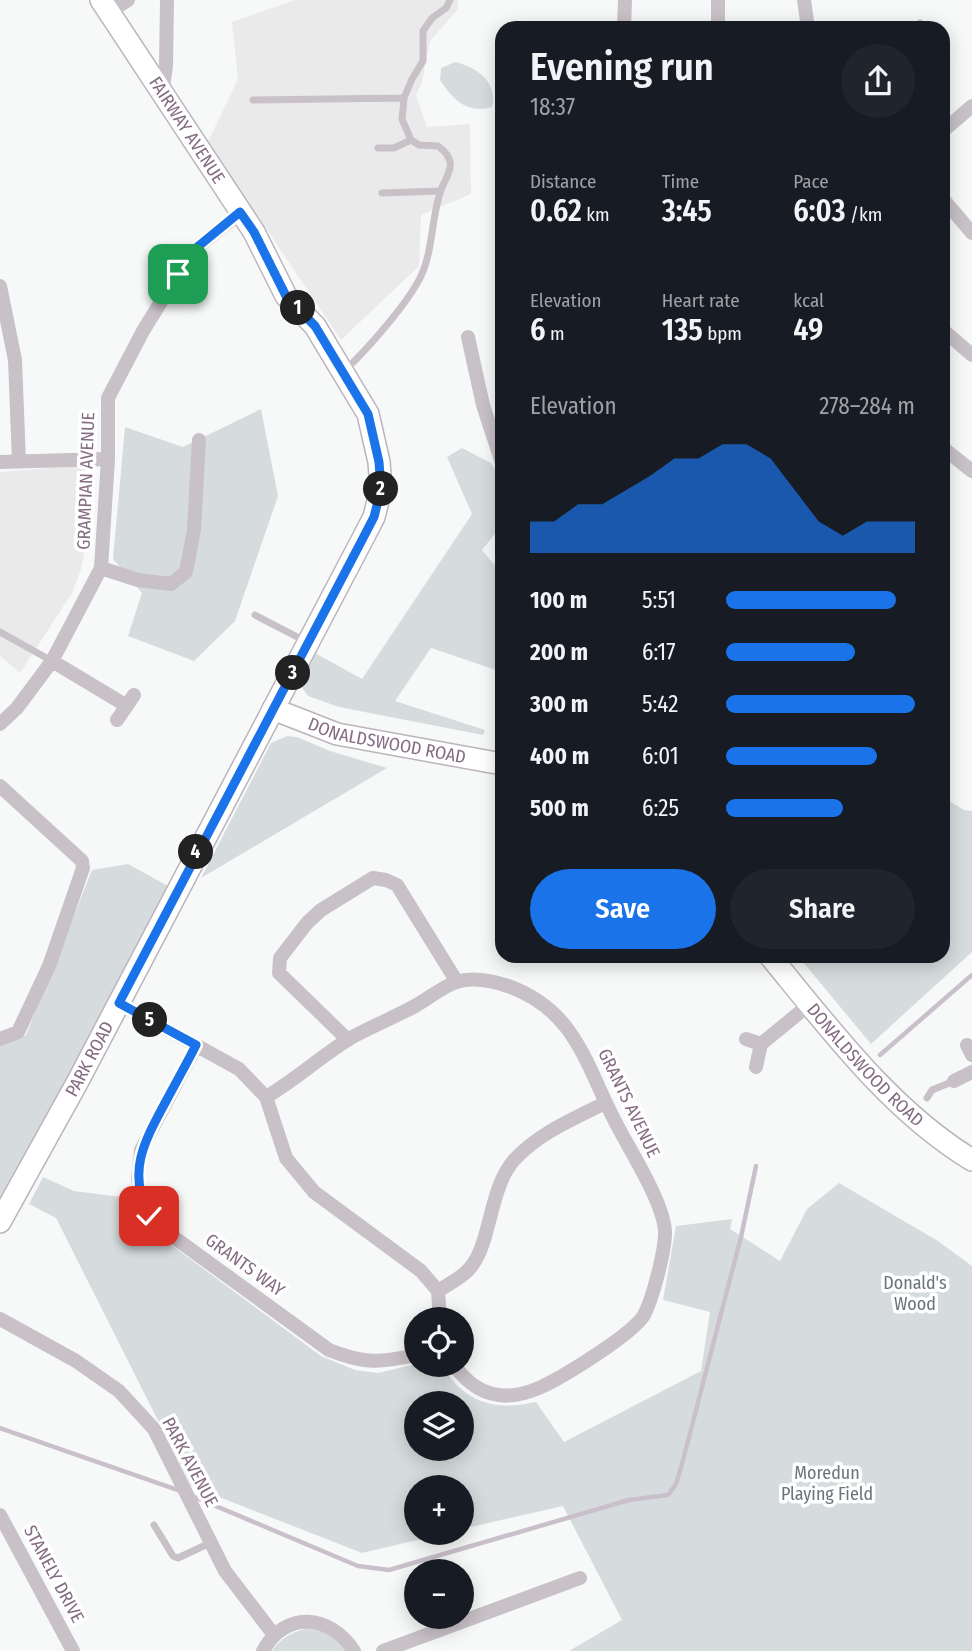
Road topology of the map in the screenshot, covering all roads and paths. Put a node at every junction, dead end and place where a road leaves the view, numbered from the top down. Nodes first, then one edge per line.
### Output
1 (128, 0) edge
2 (167, 0) edge
3 (450, 0) edge
4 (625, 0) edge
5 (718, 0) edge
6 (804, 0) edge
7 (105, 6) edge
8 (624, 21) edge
9 (718, 21) edge
10 (807, 21) edge
11 (162, 94) junction
12 (404, 98) junction
13 (253, 100) dead end
14 (972, 106) edge
15 (950, 125) edge
16 (411, 140) junction
17 (378, 148) dead end
18 (440, 191) junction
19 (382, 193) dead end
20 (950, 207) edge
21 (240, 212) junction
22 (972, 233) edge
23 (0, 286) edge
24 (950, 336) edge
25 (468, 337) dead end
26 (972, 355) edge
27 (344, 371) junction
28 (199, 439) dead end
29 (495, 442) edge
30 (950, 454) edge
31 (108, 459) junction
32 (19, 461) junction
33 (0, 462) edge
34 (972, 471) edge
35 (101, 568) junction
36 (255, 615) dead end
37 (0, 632) edge
38 (308, 643) junction
39 (52, 661) junction
40 (274, 709) junction
41 (117, 720) dead end
42 (0, 724) edge
43 (495, 763) edge
44 (0, 786) edge
45 (777, 963) edge
46 (457, 982) junction
47 (119, 1003) junction
48 (810, 1004) junction
49 (0, 1039) edge
50 (746, 1039) dead end
51 (348, 1040) junction
52 (761, 1044) junction
53 (196, 1045) junction
54 (756, 1067) dead end
55 (972, 1072) edge
56 (954, 1082) joint
57 (266, 1097) junction
58 (927, 1098) dead end
59 (605, 1103) junction
60 (972, 1160) edge
61 (0, 1222) edge
62 (438, 1291) junction
63 (439, 1307) edge
64 (0, 1320) edge
65 (404, 1357) edge
66 (463, 1377) edge
67 (0, 1515) edge
68 (154, 1525) dead end
69 (210, 1543) junction
70 (580, 1578) dead end
71 (274, 1635) junction
72 (73, 1651) edge
73 (263, 1651) edge
74 (354, 1651) edge
75 (383, 1651) edge

1 - 7 street
2 - 11 street
3 - 12 lane
4 - 8 street
5 - 9 street
6 - 10 street
7 - 11 street, FAIRWAY AVENUE
11 - 21 street, FAIRWAY AVENUE
12 - 13 lane
12 - 16 lane
14 - 15 street
16 - 17 lane
16 - 18 lane
18 - 19 lane
18 - 27 lane
20 - 22 street
21 - 27 street, FAIRWAY AVENUE
21 - 31 street, GRAMPIAN AVENUE
23 - 32 street
24 - 26 street
25 - 29 street
27 - 38 street, FAIRWAY AVENUE
28 - 35 street
30 - 34 street
31 - 32 street
31 - 35 street, GRAMPIAN AVENUE
32 - 33 street
35 - 39 street, GRAMPIAN AVENUE
36 - 38 lane
37 - 39 lane
38 - 40 street, FAIRWAY AVENUE
39 - 41 street
39 - 42 street, GRAMPIAN AVENUE
40 - 43 street, DONALDSWOOD ROAD
40 - 47 street, PARK ROAD
44 - 49 street
45 - 48 street, DONALDSWOOD ROAD
46 - 51 street, GRANTS AVENUE
46 - 51 street
46 - 59 street, GRANTS AVENUE
47 - 53 street
47 - 61 street, PARK ROAD
48 - 52 street
48 - 60 street, DONALDSWOOD ROAD
50 - 52 street
51 - 57 street, GRANTS AVENUE
52 - 54 street
53 - 57 street
53 - 65 street, GRANTS WAY
55 - 56 street
56 - 58 lane
57 - 62 street
59 - 62 street
59 - 66 street, GRANTS AVENUE
62 - 63 street
64 - 69 street, PARK AVENUE
67 - 72 street, STANELY DRIVE
68 - 69 lane
69 - 71 street, PARK AVENUE
70 - 75 street
71 - 73 street
71 - 74 street

